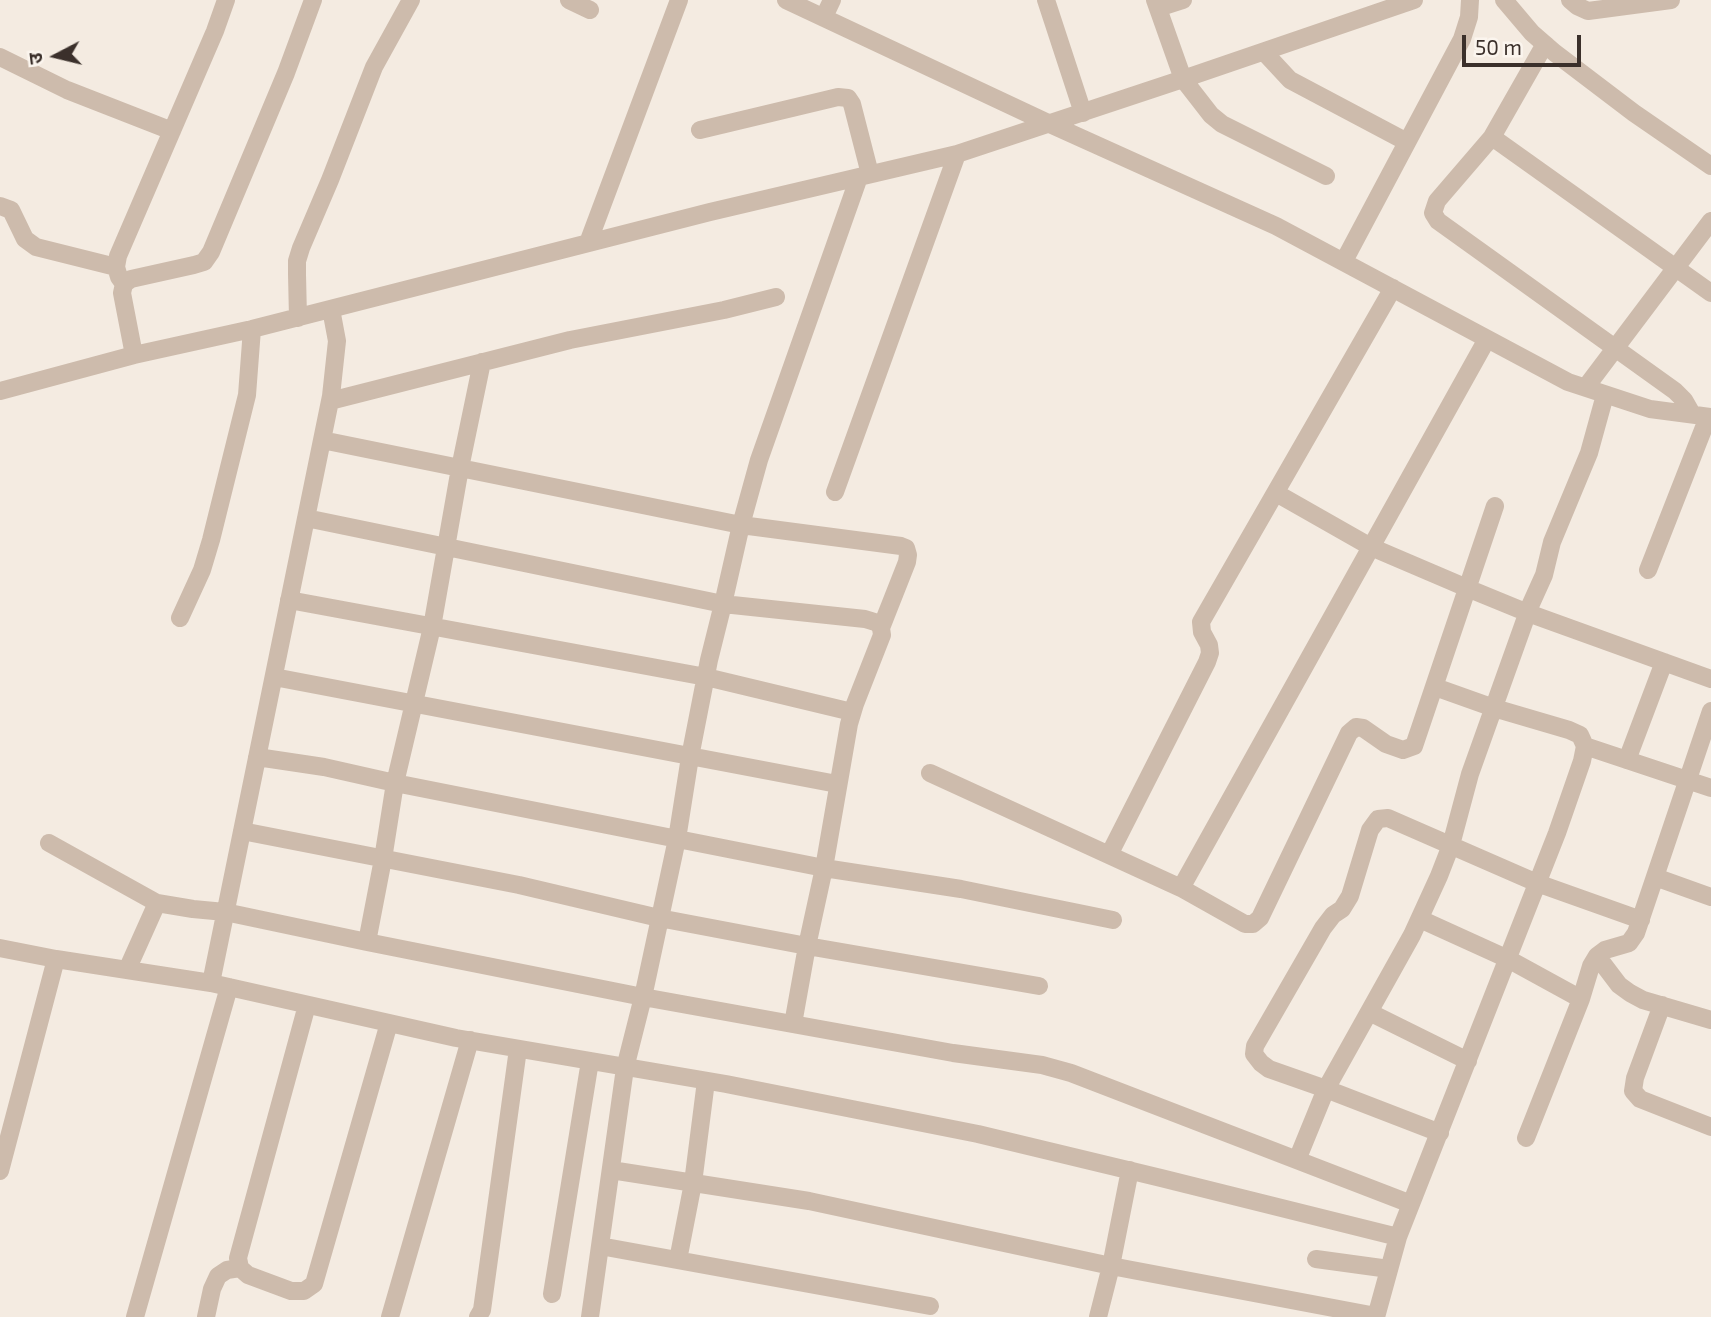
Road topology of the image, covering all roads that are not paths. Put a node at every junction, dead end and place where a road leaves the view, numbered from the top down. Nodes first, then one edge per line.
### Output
1 (226, 0) edge
2 (313, 0) edge
3 (411, 0) edge
4 (569, 0) edge
5 (679, 0) edge
6 (786, 0) edge
7 (832, 0) edge
8 (1046, 0) edge
9 (1183, 0) edge
10 (1414, 0) edge
11 (1470, 0) edge
12 (1504, 0) edge
13 (1570, 0) edge
14 (1671, 0) edge
15 (1156, 4) edge
16 (590, 10) dead end
17 (824, 18) junction
18 (1545, 44) junction
19 (1264, 52) junction
20 (0, 57) edge
21 (1183, 79) junction
22 (1083, 113) junction
23 (1050, 124) junction
24 (700, 130) dead end
25 (172, 131) junction
26 (1492, 137) junction
27 (1407, 142) junction
28 (957, 154) junction
29 (1711, 166) edge
30 (864, 176) junction
31 (1326, 176) dead end
32 (0, 205) edge
33 (1711, 221) edge
34 (588, 243) junction
35 (1344, 261) junction
36 (116, 267) junction
37 (1675, 269) junction
38 (124, 284) junction
39 (1394, 288) junction
40 (1711, 293) edge
41 (776, 297) dead end
42 (331, 309) junction
43 (298, 318) junction
44 (253, 330) junction
45 (1487, 339) junction
46 (1615, 348) junction
47 (134, 355) junction
48 (482, 362) junction
49 (1586, 387) junction
50 (0, 391) edge
51 (1605, 395) junction
52 (330, 401) junction
53 (1704, 416) edge
54 (322, 440) junction
55 (460, 468) junction
56 (835, 492) dead end
57 (1276, 493) junction
58 (1495, 506) dead end
59 (306, 518) junction
60 (741, 525) junction
61 (447, 546) junction
62 (1371, 547) junction
63 (1648, 570) dead end
64 (1467, 588) junction
65 (289, 600) junction
66 (723, 604) junction
67 (1528, 613) junction
68 (180, 618) dead end
69 (432, 627) junction
70 (881, 628) junction
71 (1664, 662) junction
72 (274, 677) junction
73 (706, 677) junction
74 (1711, 678) edge
75 (1435, 687) junction
76 (414, 704) junction
77 (1494, 708) junction
78 (1711, 711) edge
79 (852, 712) junction
80 (1585, 746) junction
81 (257, 757) junction
82 (690, 757) junction
83 (1627, 760) junction
84 (930, 773) dead end
85 (1687, 780) junction
86 (395, 782) junction
87 (837, 784) junction
88 (1711, 788) edge
89 (242, 831) junction
90 (677, 839) junction
91 (49, 843) dead end
92 (1451, 845) junction
93 (1109, 855) junction
94 (383, 859) junction
95 (824, 868) junction
96 (1655, 877) junction
97 (1537, 883) junction
98 (1181, 888) junction
99 (1711, 897) edge
100 (157, 903) junction
101 (225, 912) junction
102 (659, 918) junction
103 (1420, 919) junction
104 (1113, 920) dead end
105 (1641, 920) junction
106 (367, 942) junction
107 (807, 946) junction
108 (0, 948) edge
109 (1597, 956) junction
110 (56, 959) junction
111 (1508, 959) junction
112 (127, 970) junction
113 (211, 983) junction
114 (1040, 986) dead end
115 (229, 987) junction
116 (643, 997) junction
117 (1581, 999) junction
118 (307, 1004) junction
119 (1662, 1005) junction
120 (1369, 1012) junction
121 (1711, 1020) edge
122 (388, 1023) junction
123 (793, 1024) junction
124 (470, 1040) junction
125 (518, 1049) junction
126 (590, 1061) junction
127 (1468, 1061) junction
128 (625, 1068) junction
129 (706, 1081) junction
130 (1326, 1088) junction
131 (1711, 1128) edge
132 (1440, 1133) junction
133 (1526, 1138) dead end
134 (1297, 1160) junction
135 (611, 1170) junction
136 (1130, 1170) junction
137 (0, 1171) edge
138 (693, 1183) junction
139 (1411, 1204) junction
140 (1398, 1237) junction
141 (600, 1246) junction
142 (1316, 1259) dead end
143 (678, 1260) junction
144 (1111, 1266) junction
145 (240, 1268) junction
146 (1389, 1269) junction
147 (552, 1294) dead end
148 (930, 1306) dead end
149 (1376, 1316) edge
150 (135, 1317) edge
151 (206, 1317) edge
152 (390, 1317) edge
153 (478, 1317) edge
154 (590, 1317) edge
155 (1098, 1317) edge

1 - 25 street
2 - 38 street
3 - 43 street
4 - 16 street
5 - 34 street
6 - 17 street
7 - 17 street
8 - 22 street
9 - 15 street
10 - 19 street
11 - 27 street
12 - 18 street
13 - 14 street
15 - 21 street
17 - 23 street
18 - 26 street
18 - 29 street
19 - 21 street
19 - 27 street
20 - 25 street
21 - 22 street
21 - 31 street
22 - 23 street
23 - 28 street
23 - 35 street
24 - 30 street
25 - 36 street
26 - 37 street
26 - 46 street
27 - 35 street
28 - 30 street
28 - 56 street
30 - 34 street
30 - 60 street
32 - 36 street
33 - 37 street
34 - 42 street
35 - 39 street
36 - 38 street
37 - 40 street
37 - 46 street
38 - 47 street
39 - 45 street
39 - 57 street
41 - 48 street
42 - 43 street
42 - 52 street
43 - 44 street
44 - 47 street
44 - 68 street
45 - 49 street
45 - 62 street
46 - 49 street
46 - 53 street
47 - 50 street
48 - 52 street
48 - 55 street
49 - 51 street
51 - 53 street
51 - 67 street
52 - 54 street
53 - 63 street
54 - 55 street
54 - 59 street
55 - 60 street
55 - 61 street
57 - 62 street
57 - 93 street
58 - 64 street
59 - 61 street
59 - 65 street
60 - 66 street
60 - 70 street
61 - 66 street
61 - 69 street
62 - 64 street
62 - 98 street
64 - 67 street
64 - 75 street
65 - 69 street
65 - 72 street
66 - 70 street
66 - 73 street
67 - 71 street
67 - 77 street
69 - 73 street
69 - 76 street
70 - 79 street
71 - 74 street
71 - 83 street
72 - 76 street
72 - 81 street
73 - 79 street
73 - 82 street
75 - 77 street
75 - 98 street
76 - 82 street
76 - 86 street
77 - 80 street
77 - 92 street
78 - 85 street
79 - 87 street
80 - 83 street
80 - 97 street
81 - 86 street
81 - 89 street
82 - 87 street
82 - 90 street
83 - 85 street
84 - 93 street
85 - 88 street
85 - 96 street
86 - 90 street
86 - 94 street
87 - 95 street
89 - 94 street
89 - 101 street
90 - 95 street
90 - 102 street
91 - 100 street
92 - 97 street
92 - 103 street
92 - 130 street
93 - 98 street
94 - 102 street
94 - 106 street
95 - 104 street
95 - 107 street
96 - 99 street
96 - 105 street
97 - 105 street
97 - 111 street
100 - 101 street
100 - 112 street
101 - 106 street
101 - 113 street
102 - 107 street
102 - 116 street
103 - 111 street
103 - 120 street
105 - 109 street
106 - 116 street
107 - 114 street
107 - 123 street
108 - 110 street
109 - 117 street
109 - 119 street
110 - 112 street
110 - 137 street
111 - 117 street
111 - 127 street
112 - 113 street
113 - 115 street
115 - 118 street
115 - 150 street
116 - 123 street
116 - 128 street
117 - 133 street
118 - 122 street
118 - 145 street
119 - 121 street
119 - 131 street
120 - 127 street
120 - 130 street
122 - 124 street
122 - 145 street
123 - 134 street
124 - 125 street
124 - 152 street
125 - 126 street
125 - 153 street
126 - 128 street
126 - 147 street
127 - 132 street
128 - 129 street
128 - 135 street
129 - 136 street
129 - 138 street
130 - 132 street
130 - 134 street
132 - 139 street
134 - 139 street
135 - 138 street
135 - 141 street
136 - 140 street
136 - 144 street
138 - 143 street
138 - 144 street
139 - 140 street
140 - 146 street
141 - 143 street
141 - 154 street
142 - 146 street
143 - 148 street
144 - 149 street
144 - 155 street
145 - 151 street
146 - 149 street

